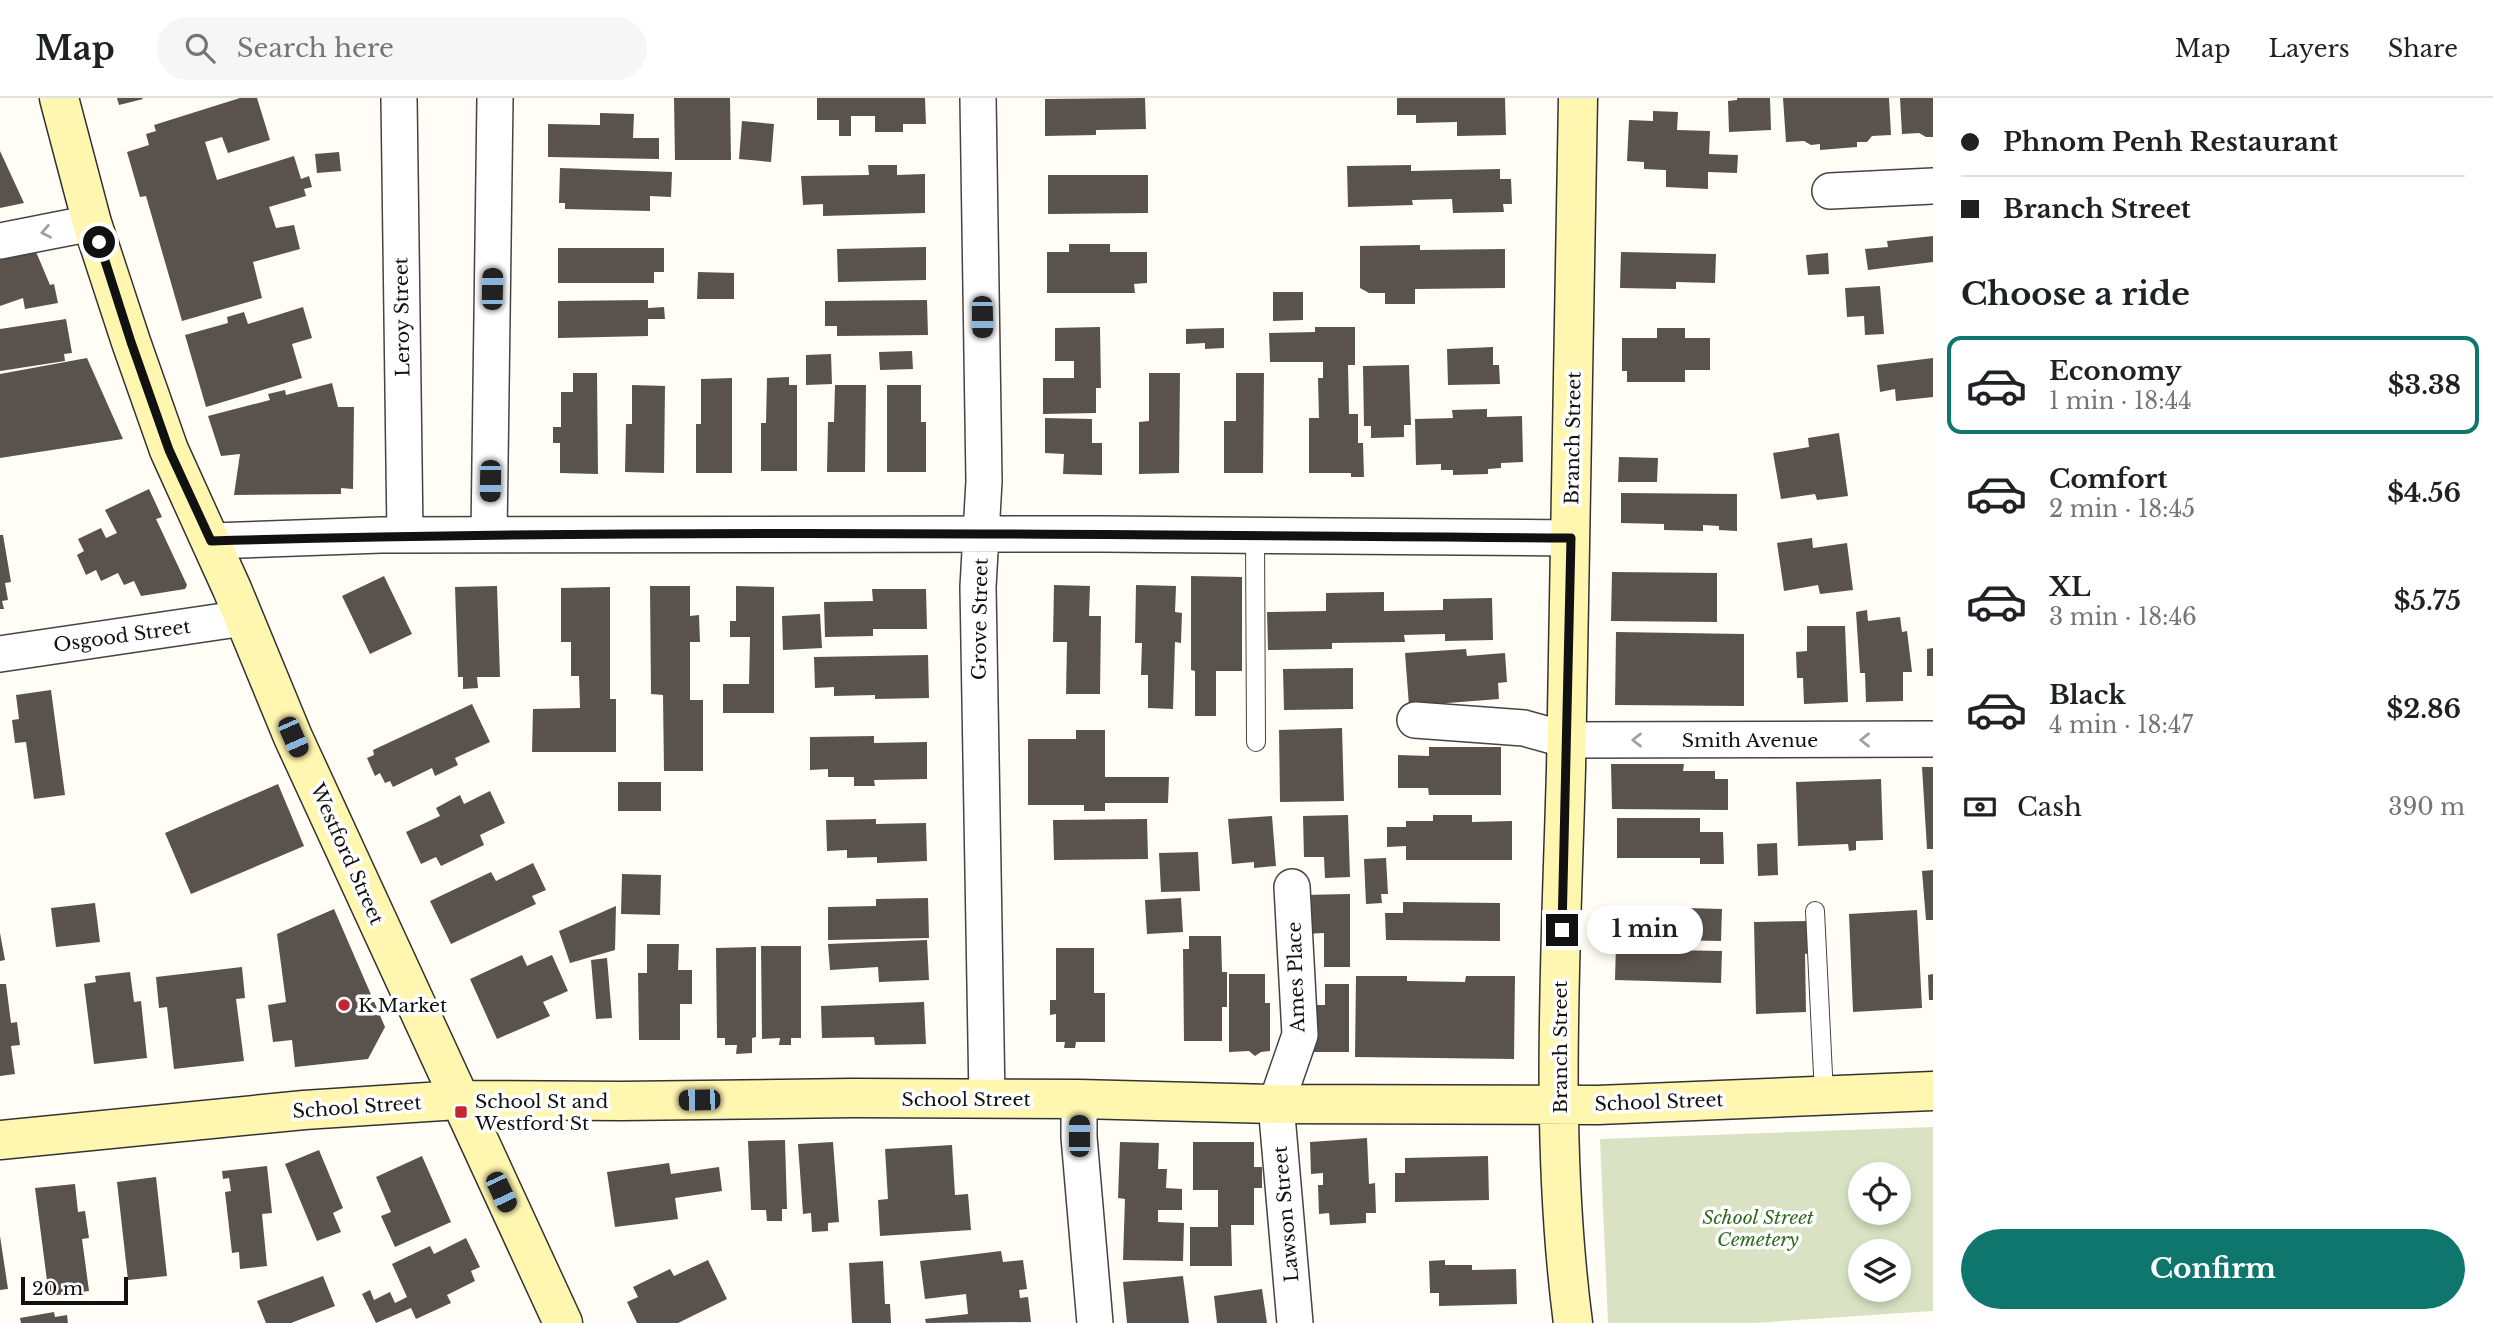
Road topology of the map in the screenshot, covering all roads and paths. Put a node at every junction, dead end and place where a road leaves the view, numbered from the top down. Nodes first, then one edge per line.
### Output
1 (59, 98) edge
2 (399, 98) edge
3 (495, 98) edge
4 (978, 98) edge
5 (1578, 98) edge
6 (1933, 186) edge
7 (1829, 191) dead end
8 (92, 223) junction
9 (0, 242) edge
10 (489, 535) junction
11 (982, 535) junction
12 (1255, 535) junction
13 (405, 536) junction
14 (1571, 538) junction
15 (211, 541) junction
16 (244, 618) junction
17 (0, 654) edge
18 (1415, 720) dead end
19 (1933, 739) edge
20 (1567, 740) junction
21 (1256, 743) dead end
22 (1292, 887) dead end
23 (1815, 911) dead end
24 (1933, 1091) edge
25 (1824, 1095) junction
26 (987, 1099) junction
27 (1079, 1099) junction
28 (458, 1100) junction
29 (1276, 1104) junction
30 (1560, 1105) junction
31 (0, 1140) edge
32 (563, 1323) edge
33 (1096, 1323) edge
34 (1295, 1323) edge
35 (1573, 1323) edge

1 - 8 main road, Westford Street
2 - 13 street, Leroy Street
3 - 10 street
4 - 11 street, Grove Street
5 - 14 main road, Branch Street
6 - 7 street
8 -> 9 street
8 - 15 main road, Westford Street
10 - 11 street
10 - 13 street
11 - 12 street
11 - 26 street, Grove Street
12 - 14 street
12 - 21 lane
13 - 15 street
14 - 20 main road, Branch Street
15 - 16 main road, Westford Street
16 - 17 street, Osgood Street
16 - 28 main road, Westford Street
18 - 20 street, Smith Avenue
19 -> 20 street, Smith Avenue
20 - 30 main road, Branch Street
22 - 29 street, Ames Place
23 - 25 lane
24 - 25 main road, School Street
25 - 30 main road, School Street
26 - 27 main road, School Street
26 - 28 main road, School Street
27 - 29 main road, School Street
27 - 33 street
28 - 31 main road, School Street
28 - 32 main road, Westford Street
29 - 30 main road, School Street
29 - 34 street, Lawson Street
30 - 35 main road, Branch Street

